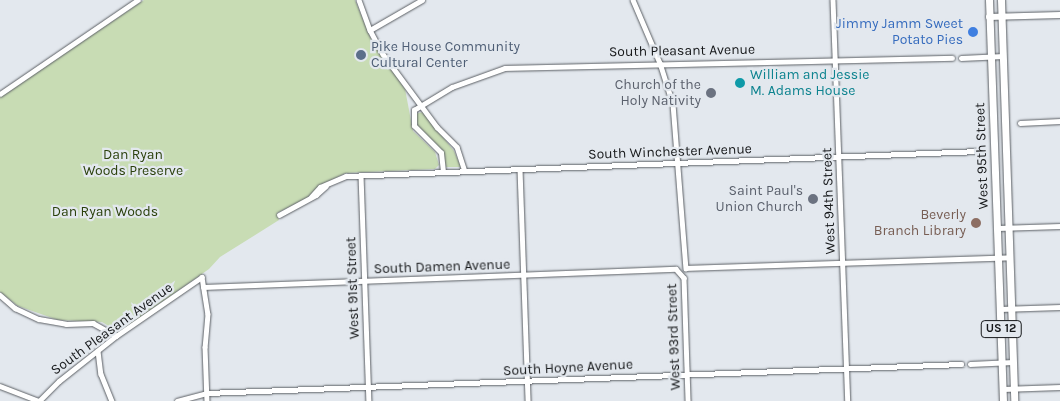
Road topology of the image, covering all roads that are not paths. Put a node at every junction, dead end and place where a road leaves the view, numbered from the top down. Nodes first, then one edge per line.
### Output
1 (138, 0) edge
2 (359, 0) edge
3 (422, 0) edge
4 (634, 0) edge
5 (833, 0) edge
6 (988, 0) edge
7 (1001, 0) edge
8 (1060, 15) edge
9 (1002, 16) junction
10 (989, 17) junction
11 (370, 30) junction
12 (1003, 56) junction
13 (991, 57) junction
14 (952, 58) dead end
15 (961, 58) dead end
16 (835, 60) junction
17 (660, 62) junction
18 (0, 94) edge
19 (421, 104) junction
20 (1060, 121) edge
21 (1020, 123) dead end
22 (980, 151) dead end
23 (839, 156) junction
24 (680, 163) junction
25 (520, 169) junction
26 (465, 171) junction
27 (443, 172) junction
28 (361, 175) junction
29 (279, 215) dead end
30 (1060, 226) edge
31 (998, 228) junction
32 (1009, 228) junction
33 (999, 257) junction
34 (1010, 257) junction
35 (843, 262) junction
36 (680, 272) joint
37 (523, 275) junction
38 (364, 281) junction
39 (203, 287) junction
40 (0, 295) edge
41 (1060, 307) edge
42 (1000, 309) junction
43 (1011, 309) junction
44 (116, 336) junction
45 (98, 351) junction
46 (1013, 362) junction
47 (1002, 363) junction
48 (961, 364) dead end
49 (970, 364) dead end
50 (847, 369) junction
51 (687, 374) junction
52 (527, 381) junction
53 (0, 386) edge
54 (1060, 387) edge
55 (368, 388) junction
56 (1014, 388) junction
57 (1003, 389) junction
58 (207, 393) junction
59 (39, 401) edge
60 (112, 401) edge
61 (177, 401) edge
62 (207, 401) edge
63 (368, 401) edge
64 (528, 401) edge
65 (688, 401) edge
66 (848, 401) edge
67 (1003, 401) edge
68 (1014, 401) edge

1 - 18 street
2 - 11 street
3 - 11 street
4 - 17 street, West 93rd Street
5 - 16 street, West 94th Street
6 - 10 main road, West 95th Street / US 12
7 - 9 main road, West 95th Street / US 12
8 - 9 street
9 - 10 street
9 - 12 main road, West 95th Street / US 12
10 - 13 main road, West 95th Street / US 12
11 - 19 street
12 - 13 street
12 - 32 main road, West 95th Street / US 12
13 - 15 street
13 - 31 main road, West 95th Street / US 12
14 - 16 street, South Pleasant Avenue
16 - 17 street, South Pleasant Avenue
16 - 23 street, West 94th Street
17 - 19 street, South Pleasant Avenue
17 - 24 street, West 93rd Street
19 - 26 street
19 - 27 street
20 - 21 street
22 - 23 street, South Winchester Avenue
23 - 24 street, South Winchester Avenue
23 - 35 street, West 94th Street
24 - 25 street, South Winchester Avenue
24 - 35 street, West 93rd Street
25 - 26 street, South Winchester Avenue
25 - 37 street
26 - 27 street, South Winchester Avenue
27 - 28 street, South Winchester Avenue
28 - 29 street
28 - 38 street, West 91st Street
30 - 32 street
31 - 32 street
31 - 33 main road, West 95th Street / US 12
32 - 34 main road, West 95th Street / US 12
33 - 34 street
33 - 35 street
33 - 42 main road, West 95th Street / US 12
34 - 43 main road, West 95th Street / US 12
35 - 50 street, West 94th Street
36 - 37 street, South Damen Avenue
36 - 51 street, West 93rd Street
37 - 38 street, South Damen Avenue
37 - 52 street
38 - 39 street, South Damen Avenue
38 - 55 street, West 91st Street
39 - 44 street, South Pleasant Avenue
39 - 58 street
40 - 44 street
41 - 43 street
42 - 43 street
42 - 47 main road, West 95th Street / US 12
43 - 46 main road, West 95th Street / US 12
44 - 45 street, South Pleasant Avenue
45 - 59 street, South Pleasant Avenue
45 - 60 street
46 - 47 street
46 - 56 main road, West 95th Street / US 12
47 - 49 street
47 - 57 main road, West 95th Street / US 12
48 - 50 street, South Hoyne Avenue
50 - 51 street, South Hoyne Avenue
50 - 66 street, West 94th Street
51 - 52 street, South Hoyne Avenue
51 - 65 street, West 93rd Street
52 - 55 street, South Hoyne Avenue
52 - 64 street
53 - 59 street
54 - 56 street
55 - 58 street, South Hoyne Avenue
55 - 63 street, West 91st Street
56 - 57 street
56 - 68 main road, West 95th Street / US 12
57 - 67 main road, West 95th Street / US 12
58 - 61 street, South Hoyne Avenue
58 - 62 street

